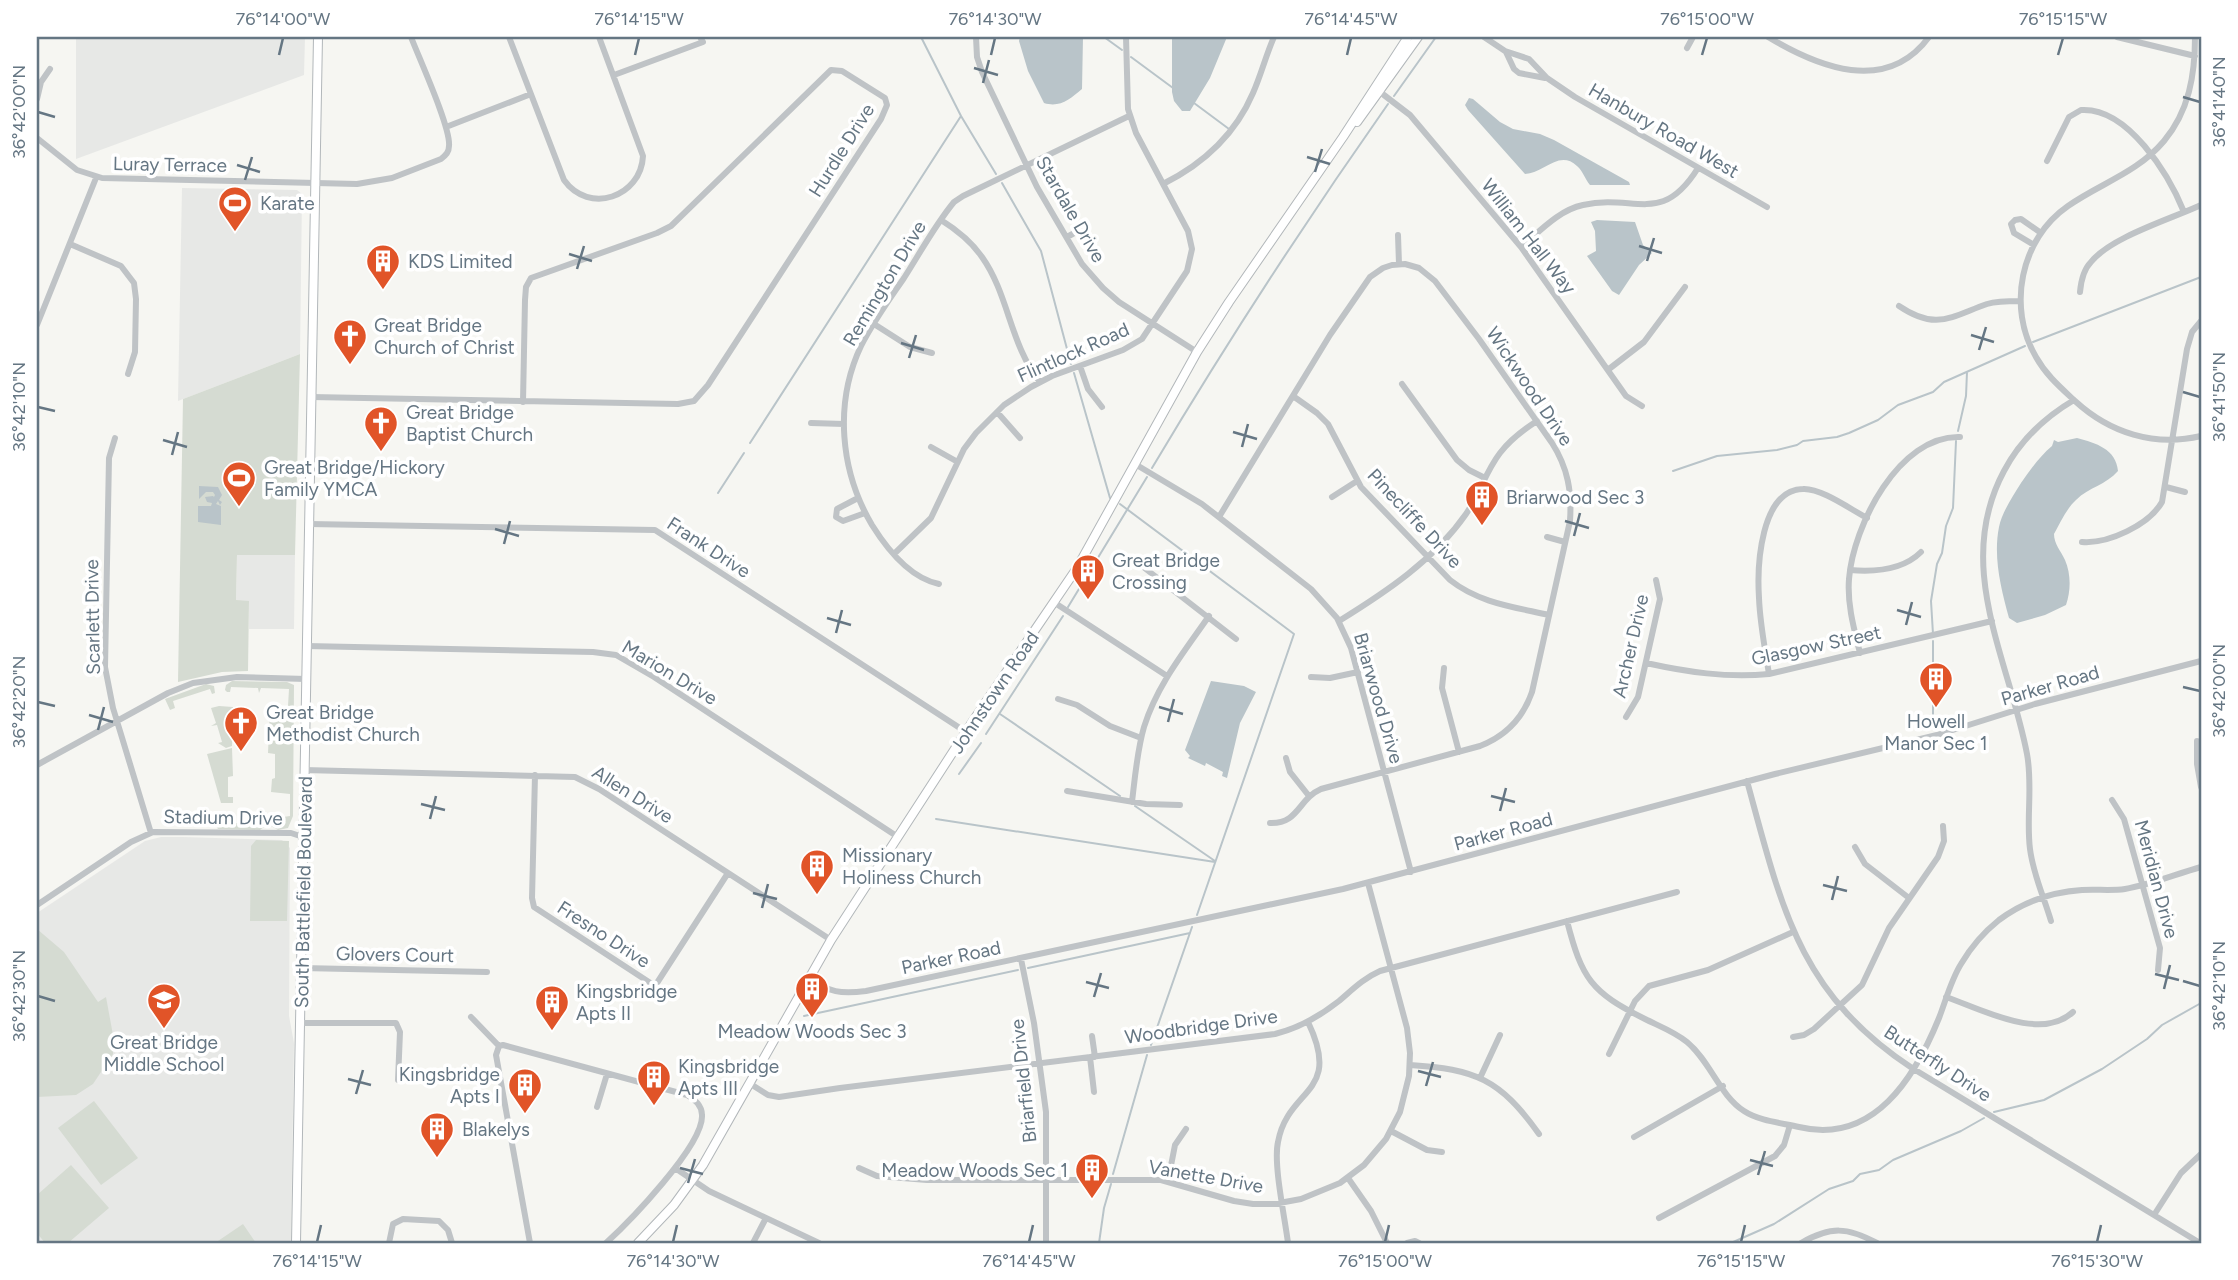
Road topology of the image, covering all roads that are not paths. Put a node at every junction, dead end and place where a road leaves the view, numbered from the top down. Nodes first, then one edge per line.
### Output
1 (318, 37) edge
2 (411, 37) edge
3 (509, 37) edge
4 (599, 37) edge
5 (700, 37) edge
6 (976, 37) edge
7 (1126, 37) edge
8 (1274, 37) edge
9 (1408, 37) edge
10 (1418, 37) edge
11 (1484, 37) edge
12 (1693, 37) edge
13 (1768, 37) edge
14 (1929, 37) edge
15 (2119, 37) edge
16 (2195, 37) edge
17 (1686, 48) dead end
18 (1505, 51) junction
19 (2195, 56) junction
20 (50, 69) dead end
21 (614, 75) junction
22 (1547, 78) junction
23 (1380, 92) junction
24 (531, 94) junction
25 (37, 99) edge
26 (1129, 116) junction
27 (446, 127) junction
28 (1343, 137) junction
29 (37, 138) edge
30 (2151, 155) junction
31 (2047, 161) dead end
32 (1026, 165) junction
33 (1698, 168) junction
34 (96, 177) junction
35 (314, 183) junction
36 (1163, 184) junction
37 (2201, 205) edge
38 (1767, 207) dead end
39 (2184, 212) junction
40 (942, 220) junction
41 (1087, 226) dead end
42 (2041, 233) junction
43 (1398, 235) dead end
44 (1067, 237) junction
45 (70, 244) junction
46 (2034, 245) junction
47 (1521, 247) junction
48 (1399, 264) junction
49 (1685, 287) dead end
50 (2080, 292) dead end
51 (2020, 301) junction
52 (1899, 306) dead end
53 (2201, 321) edge
54 (874, 324) junction
55 (1153, 324) junction
56 (37, 325) edge
57 (1197, 352) junction
58 (932, 353) dead end
59 (1080, 366) junction
60 (1609, 369) junction
61 (128, 374) dead end
62 (1040, 382) junction
63 (1402, 384) dead end
64 (1293, 396) junction
65 (311, 397) junction
66 (2074, 400) junction
67 (523, 401) junction
68 (1642, 406) dead end
69 (1102, 407) dead end
70 (997, 412) junction
71 (1536, 421) junction
72 (811, 423) dead end
73 (844, 424) junction
74 (2201, 436) edge
75 (1961, 437) dead end
76 (115, 438) dead end
77 (1020, 438) dead end
78 (2173, 440) junction
79 (931, 447) dead end
80 (957, 461) junction
81 (1135, 464) junction
82 (1485, 478) junction
83 (1357, 481) junction
84 (2166, 487) junction
85 (2185, 492) dead end
86 (1332, 497) dead end
87 (858, 498) junction
88 (865, 513) junction
89 (1219, 517) junction
90 (1867, 518) junction
91 (309, 524) junction
92 (1546, 537) dead end
93 (1565, 542) junction
94 (2082, 542) dead end
95 (1921, 552) dead end
96 (894, 554) junction
97 (1427, 556) junction
98 (1142, 566) dead end
99 (1850, 570) junction
100 (1657, 580) dead end
101 (939, 584) dead end
102 (1055, 603) junction
103 (1549, 615) junction
104 (1209, 616) junction
105 (1339, 621) junction
106 (1992, 621) junction
107 (1236, 639) dead end
108 (306, 646) junction
109 (1860, 653) junction
110 (2201, 661) edge
111 (1646, 663) junction
112 (1444, 668) dead end
113 (1358, 672) junction
114 (1769, 674) junction
115 (1167, 676) junction
116 (1311, 677) dead end
117 (306, 679) junction
118 (1058, 699) dead end
119 (2016, 711) junction
120 (1626, 717) dead end
121 (117, 721) junction
122 (966, 732) junction
123 (1141, 738) junction
124 (2197, 741) dead end
125 (1459, 752) junction
126 (1286, 758) dead end
127 (37, 765) edge
128 (304, 770) junction
129 (1385, 772) junction
130 (535, 775) junction
131 (1747, 781) junction
132 (2201, 787) edge
133 (1068, 790) dead end
134 (1309, 796) junction
135 (2112, 800) dead end
136 (1132, 802) junction
137 (1180, 805) dead end
138 (1270, 823) dead end
139 (1943, 826) dead end
140 (150, 833) junction
141 (303, 836) junction
142 (898, 837) junction
143 (1854, 847) dead end
144 (2201, 867) edge
145 (1411, 872) junction
146 (727, 873) junction
147 (1368, 883) junction
148 (2142, 884) junction
149 (1677, 892) dead end
150 (2043, 897) junction
151 (1909, 898) junction
152 (37, 905) edge
153 (1567, 921) junction
154 (2051, 921) dead end
155 (1793, 932) junction
156 (831, 940) junction
157 (1021, 958) junction
158 (302, 968) junction
159 (1391, 969) junction
160 (2158, 970) dead end
161 (487, 972) dead end
162 (809, 977) junction
163 (1946, 997) junction
164 (1840, 1006) junction
165 (1629, 1011) junction
166 (2073, 1012) dead end
167 (471, 1017) dead end
168 (1308, 1022) junction
169 (302, 1023) junction
170 (1500, 1035) dead end
171 (1092, 1036) dead end
172 (1793, 1037) dead end
173 (499, 1046) junction
174 (1609, 1054) dead end
175 (1093, 1057) junction
176 (1040, 1063) junction
177 (1410, 1065) junction
178 (1912, 1068) junction
179 (607, 1074) junction
180 (1480, 1078) junction
181 (398, 1080) dead end
182 (749, 1083) junction
183 (1723, 1086) junction
184 (1094, 1092) dead end
185 (597, 1107) dead end
186 (1790, 1125) junction
187 (1186, 1129) dead end
188 (1391, 1131) junction
189 (1539, 1134) dead end
190 (1634, 1138) dead end
191 (1442, 1152) dead end
192 (2201, 1154) edge
193 (675, 1168) junction
194 (859, 1168) dead end
195 (1348, 1178) junction
196 (1046, 1179) junction
197 (692, 1180) junction
198 (1168, 1181) junction
199 (1283, 1203) junction
200 (2154, 1215) junction
201 (766, 1218) junction
202 (1659, 1218) dead end
203 (296, 1243) edge
204 (389, 1243) edge
205 (453, 1243) edge
206 (530, 1243) edge
207 (606, 1243) edge
208 (638, 1243) edge
209 (753, 1243) edge
210 (819, 1243) edge
211 (1046, 1243) edge
212 (1288, 1243) edge
213 (1387, 1243) edge
214 (1407, 1243) edge
215 (1419, 1243) edge
216 (1801, 1243) edge
217 (1877, 1243) edge
218 (2200, 1243) edge

1 - 35 main road, South Battlefield Boulevard
2 - 27 street
3 - 24 street
4 - 21 street
5 - 21 street
6 - 32 street, Stardale Drive
7 - 26 street, Flintlock Road
8 - 36 street
9 - 28 main road, Johnstown Road
10 - 23 main road, Johnstown Road
11 - 18 street, Hanbury Road West
12 - 17 street
13 - 14 street
15 - 19 street
16 - 19 street
18 - 22 street, Hanbury Road West
18 - 22 street, Hanbury Road West
19 - 30 street
20 - 25 street
21 - 24 street
22 - 33 street, Hanbury Road West
23 - 28 main road, Johnstown Road
23 - 47 street, William Hall Way
24 - 27 street
26 - 32 street, Remington Drive
26 - 36 street, Flintlock Road
27 - 35 street, Luray Terrace
28 - 57 main road, Johnstown Road
29 - 34 street, Luray Terrace
30 - 31 street
30 - 39 street
30 - 42 street
32 - 40 street, Remington Drive
32 - 44 street, Stardale Drive
33 - 38 street, Hanbury Road West
33 - 47 street
34 - 35 street, Luray Terrace
34 - 45 street
35 - 65 main road, South Battlefield Boulevard
36 - 55 street, Flintlock Road
37 - 39 street
39 - 50 street
40 - 54 street, Remington Drive
40 - 62 street
41 - 44 street
42 - 46 street
42 - 46 street
43 - 48 street
44 - 55 street, Stardale Drive
45 - 56 street
45 - 61 street
46 - 51 street
47 - 60 street, William Hall Way
48 - 64 street
48 - 71 street, Wickwood Drive
49 - 60 street
51 - 52 street
51 - 66 street
53 - 78 street
54 - 58 street
54 - 73 street, Remington Drive
55 - 57 street, Stardale Drive
55 - 59 street, Flintlock Road
57 - 81 main road, Johnstown Road
59 - 62 street, Flintlock Road
59 - 69 street
60 - 68 street, William Hall Way
62 - 70 street, Flintlock Road
63 - 82 street
64 - 83 street, Pinecliffe Drive
64 - 89 street
65 - 67 street, Hurdle Drive
65 - 91 main road, South Battlefield Boulevard
66 - 78 street
66 - 106 street
67 - 67 street, Hurdle Drive
70 - 77 street
70 - 80 street, Flintlock Road
71 - 82 street
71 - 93 street, Wickwood Drive
72 - 73 street
73 - 87 street, Remington Drive
74 - 78 street
75 - 90 street
76 - 121 street, Scarlett Drive
78 - 84 street
79 - 80 street
80 - 96 street, Flintlock Road
81 - 89 street, Briarwood Drive
81 - 102 main road, Johnstown Road
82 - 97 street
83 - 86 street
83 - 97 street, Pinecliffe Drive
84 - 85 street
84 - 94 street
87 - 88 street, Remington Drive
87 - 88 street
88 - 96 street, Remington Drive
89 - 105 street, Briarwood Drive
90 - 99 street
90 - 114 street
91 - 108 main road, South Battlefield Boulevard
91 - 122 street, Frank Drive
92 - 93 street
93 - 103 street, Wickwood Drive
95 - 99 street
96 - 101 street, Remington Drive
97 - 103 street, Pinecliffe Drive
97 - 105 street
98 - 104 street
99 - 109 street
100 - 111 street, Archer Drive
102 - 115 street
102 - 122 main road, Johnstown Road
103 - 125 street, Wickwood Drive
104 - 107 street
104 - 115 street
105 - 113 street, Briarwood Drive
106 - 109 street, Glasgow Street
106 - 119 street
108 - 117 main road, South Battlefield Boulevard
108 - 142 street, Marion Drive
109 - 114 street, Glasgow Street
110 - 119 street, Parker Road
111 - 114 street, Glasgow Street
111 - 120 street, Archer Drive
112 - 125 street
113 - 116 street
113 - 129 street, Briarwood Drive
115 - 123 street
117 - 121 street
117 - 128 main road, South Battlefield Boulevard
118 - 123 street
119 - 131 street, Parker Road
119 - 150 street
121 - 127 street
121 - 140 street, Scarlett Drive
122 - 142 main road, Johnstown Road
123 - 136 street
124 - 132 street
125 - 129 street, Wickwood Drive
126 - 134 street
128 - 130 street, Allen Drive
128 - 141 main road, South Battlefield Boulevard
129 - 134 street, Wickwood Drive
129 - 145 street, Briarwood Drive
130 - 146 street, Allen Drive
130 - 146 street, Fresno Drive
131 - 145 street, Parker Road
131 - 155 street, Butterfly Drive
133 - 136 street
134 - 138 street, Wickwood Drive
135 - 148 street, Meridian Drive
136 - 137 street
139 - 151 street
140 - 141 street, Stadium Drive
140 - 152 street, Stadium Drive
141 - 158 main road, South Battlefield Boulevard
142 - 156 main road, Johnstown Road
143 - 151 street
144 - 148 street
145 - 147 street, Parker Road
146 - 156 street, Allen Drive
147 - 157 street, Parker Road
147 - 159 street, Vanette Drive
148 - 150 street
148 - 160 street, Meridian Drive
149 - 153 street, Woodbridge Drive
150 - 154 street
150 - 163 street
151 - 164 street
153 - 159 street, Woodbridge Drive
153 - 165 street
155 - 164 street, Butterfly Drive
155 - 165 street
156 - 162 main road, Johnstown Road
157 - 162 street, Parker Road
157 - 176 street, Briarfield Drive
158 - 161 street, Glovers Court
158 - 169 main road, South Battlefield Boulevard
159 - 168 street, Woodbridge Drive
159 - 177 street, Vanette Drive
162 - 182 main road, Johnstown Road
163 - 166 street
163 - 178 street
164 - 172 street
164 - 178 street, Butterfly Drive
165 - 174 street
165 - 183 street
167 - 173 street
168 - 175 street, Woodbridge Drive
168 - 199 street
169 - 181 street
169 - 203 main road, South Battlefield Boulevard
170 - 180 street
171 - 175 street
173 - 179 street
173 - 206 street
175 - 176 street, Woodbridge Drive
175 - 184 street
176 - 182 street, Woodbridge Drive
176 - 196 street, Briarfield Drive
177 - 180 street
177 - 188 street, Vanette Drive
178 - 186 street
178 - 200 street, Butterfly Drive
179 - 185 street
179 - 193 street
180 - 189 street
182 - 197 main road, Johnstown Road
183 - 186 street
183 - 190 street
186 - 202 street
187 - 198 street
188 - 191 street
188 - 195 street, Vanette Drive
192 - 200 street
193 - 197 street
193 - 207 street
194 - 196 street, Vanette Drive
195 - 199 street, Vanette Drive
195 - 213 street
196 - 198 street, Vanette Drive
196 - 211 street, Briarfield Drive
197 - 201 street
197 - 208 main road, Johnstown Road
198 - 199 street, Vanette Drive
199 - 212 street
200 - 218 street, Butterfly Drive
201 - 209 street
201 - 210 street
204 - 205 street
214 - 215 street
216 - 217 street

